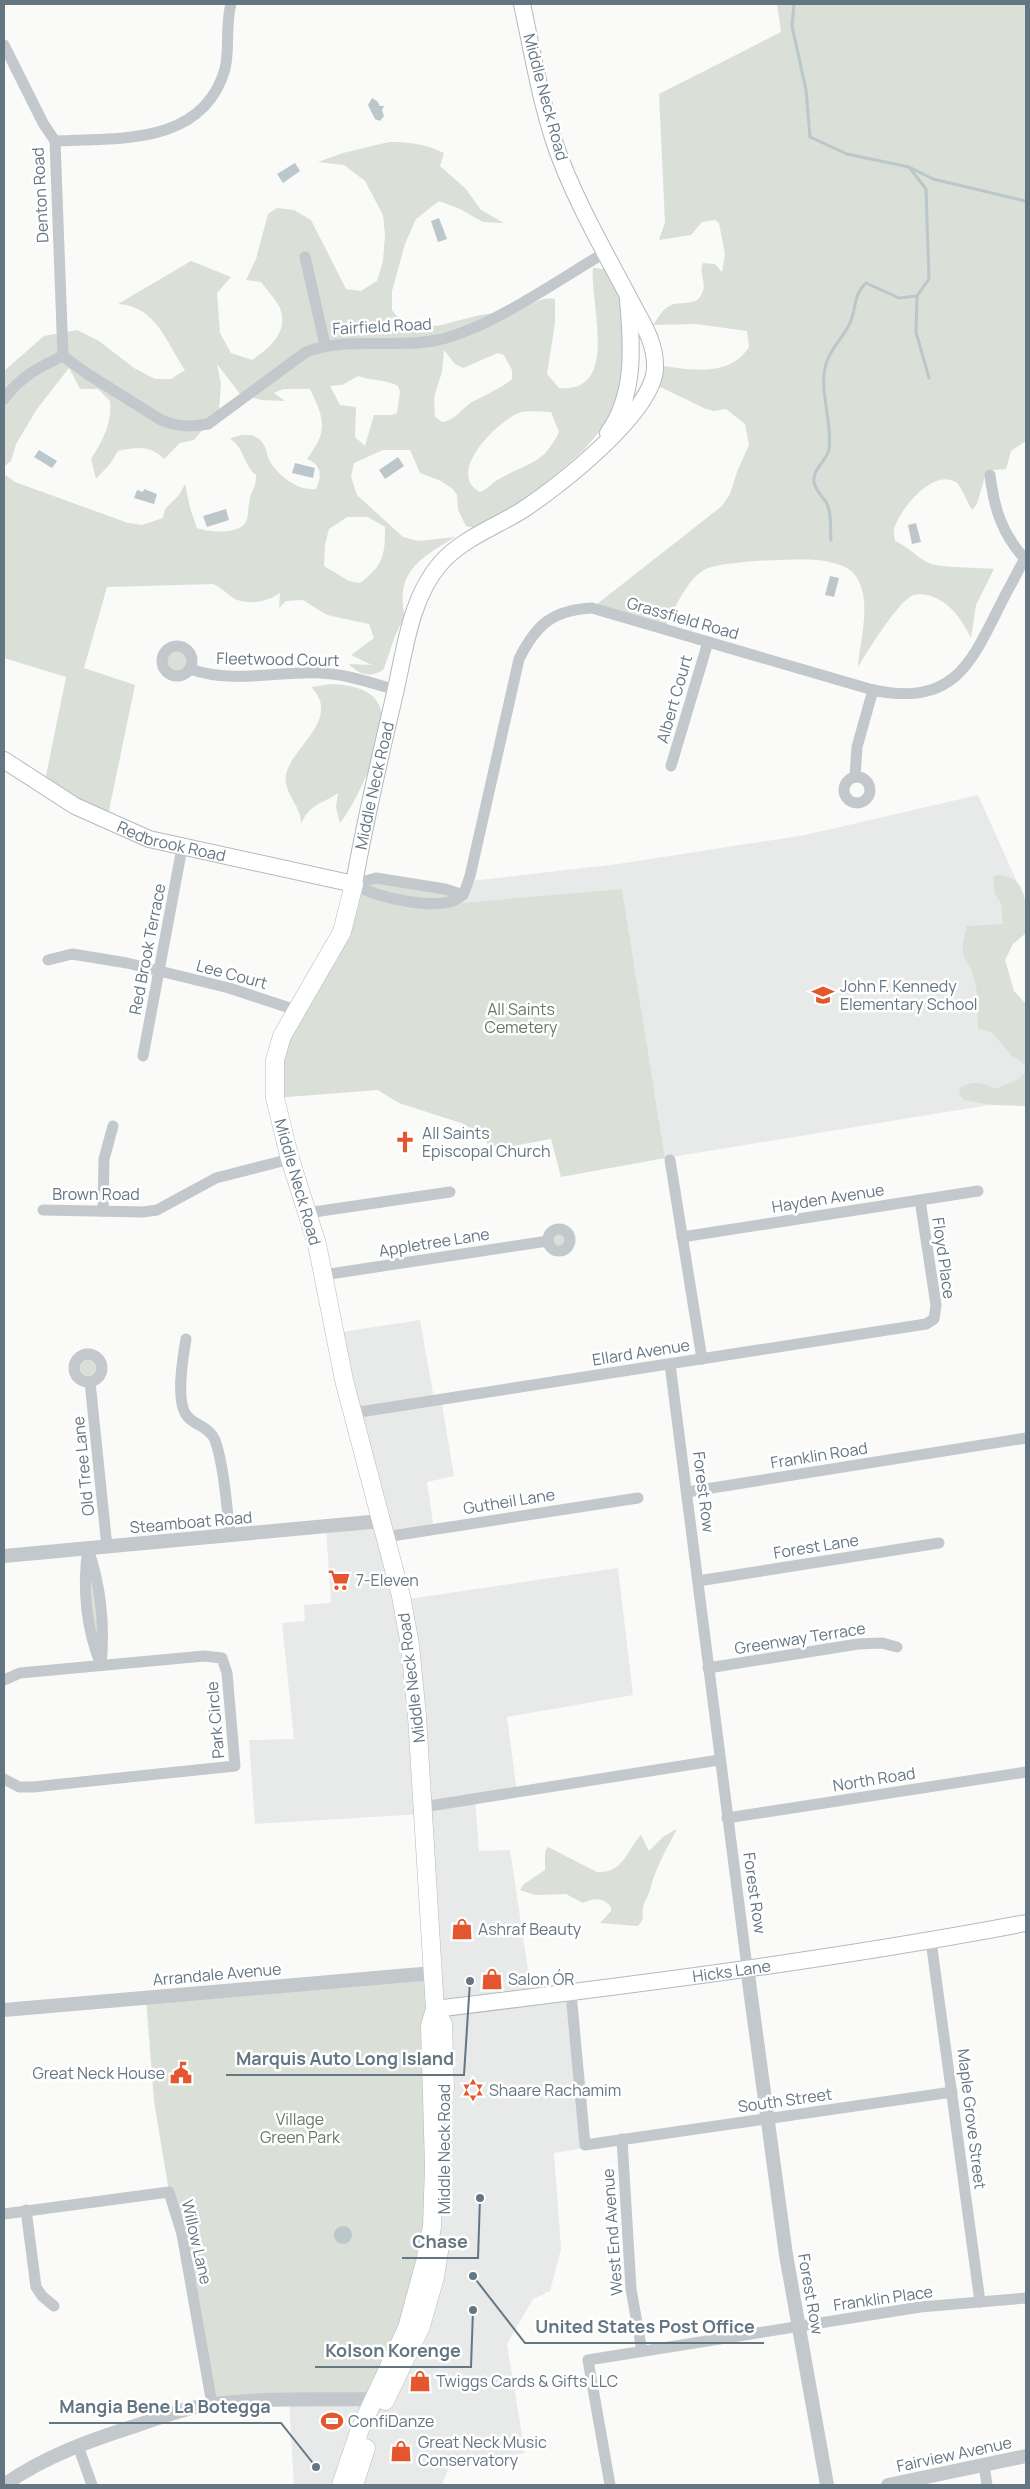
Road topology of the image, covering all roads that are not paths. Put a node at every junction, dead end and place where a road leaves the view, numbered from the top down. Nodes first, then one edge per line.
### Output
1 (231, 4) edge
2 (522, 4) edge
3 (4, 45) edge
4 (55, 141) junction
5 (606, 252) junction
6 (305, 257) dead end
7 (627, 295) junction
8 (324, 345) junction
9 (63, 356) junction
10 (4, 399) edge
11 (592, 454) junction
12 (990, 475) dead end
13 (1026, 558) edge
14 (708, 642) junction
15 (190, 669) dead end
16 (396, 690) junction
17 (873, 690) junction
18 (4, 760) edge
19 (671, 766) dead end
20 (854, 777) dead end
21 (182, 848) junction
22 (354, 884) junction
23 (462, 895) junction
24 (48, 960) dead end
25 (159, 972) junction
26 (296, 1010) junction
27 (143, 1056) dead end
28 (113, 1126) dead end
29 (290, 1159) junction
30 (670, 1160) dead end
31 (978, 1191) dead end
32 (450, 1192) dead end
33 (920, 1200) junction
34 (43, 1210) dead end
35 (102, 1211) junction
36 (308, 1213) junction
37 (682, 1237) junction
38 (548, 1241) dead end
39 (324, 1275) junction
40 (934, 1320) joint
41 (186, 1339) dead end
42 (702, 1359) junction
43 (670, 1364) junction
44 (90, 1382) dead end
45 (353, 1413) junction
46 (1026, 1438) edge
47 (687, 1492) junction
48 (638, 1498) dead end
49 (383, 1529) junction
50 (230, 1536) junction
51 (939, 1543) dead end
52 (107, 1547) junction
53 (88, 1549) junction
54 (4, 1556) edge
55 (698, 1581) junction
56 (897, 1646) dead end
57 (101, 1665) junction
58 (708, 1668) junction
59 (4, 1680) edge
60 (719, 1760) junction
61 (1026, 1772) edge
62 (4, 1779) edge
63 (423, 1807) junction
64 (727, 1818) junction
65 (1026, 1922) edge
66 (931, 1941) junction
67 (747, 1968) junction
68 (433, 1973) junction
69 (571, 1993) junction
70 (435, 2009) junction
71 (4, 2010) edge
72 (952, 2092) junction
73 (767, 2119) junction
74 (622, 2140) junction
75 (26, 2210) junction
76 (4, 2214) edge
77 (1026, 2298) edge
78 (980, 2302) junction
79 (54, 2306) dead end
80 (799, 2327) junction
81 (642, 2351) junction
82 (380, 2399) junction
83 (212, 2404) junction
84 (78, 2446) junction
85 (1026, 2456) edge
86 (984, 2465) junction
87 (4, 2485) edge
88 (92, 2485) edge
89 (341, 2485) edge
90 (354, 2485) edge
91 (610, 2485) edge
92 (827, 2485) edge
93 (896, 2485) edge
94 (987, 2485) edge

1 - 4 street
2 - 5 main road, Middle Neck Road
3 - 4 street, Denton Road
4 - 9 street, Denton Road
5 - 7 main road, Middle Neck Road
5 - 8 street, Fairfield Road
6 - 8 street
7 - 11 main road, Middle Neck Road
7 - 11 main road, Middle Neck Road
8 - 9 street, Fairfield Road
9 - 10 street
11 - 16 main road, Middle Neck Road
12 - 13 street
13 - 17 street, Grassfield Road
14 - 17 street, Grassfield Road
14 - 19 street, Albert Court
14 - 23 street, Grassfield Road
15 - 16 street, Fleetwood Court
16 - 22 main road, Middle Neck Road
17 - 20 street
18 - 21 main road, Redbrook Road
21 - 22 main road, Redbrook Road
21 - 25 street, Red Brook Terrace
22 - 23 street
22 - 23 street
22 - 26 main road, Middle Neck Road
24 - 25 street, Lee Court
25 - 26 street, Lee Court
25 - 27 street, Red Brook Terrace
26 - 29 main road, Middle Neck Road
28 - 35 street
29 - 35 street, Brown Road
29 - 36 main road, Middle Neck Road
30 - 37 street
31 - 33 street, Hayden Avenue
32 - 36 street
33 - 37 street, Hayden Avenue
33 - 40 street, Floyd Place
34 - 35 street, Brown Road
36 - 39 main road, Middle Neck Road
37 - 42 street
38 - 39 street, Appletree Lane
39 - 45 main road, Middle Neck Road
40 - 42 street, Ellard Avenue
41 - 50 street
42 - 43 street, Ellard Avenue
43 - 45 street, Ellard Avenue
43 - 47 street, Forest Row
44 - 52 street, Old Tree Lane
45 - 49 main road, Middle Neck Road
46 - 47 street, Franklin Road
47 - 55 street, Forest Row
48 - 49 street, Gutheil Lane
49 - 50 street, Steamboat Road
49 - 63 main road, Middle Neck Road
50 - 52 street, Steamboat Road
51 - 55 street, Forest Lane
52 - 53 street, Steamboat Road
53 - 54 street, Steamboat Road
53 - 57 street
55 - 58 street, Forest Row
56 - 58 street, Greenway Terrace
57 - 59 street, Park Circle
57 - 62 street, Park Circle
58 - 60 street, Forest Row
60 - 63 street
60 - 64 street, Forest Row
61 - 64 street, North Road
63 - 68 main road, Middle Neck Road
64 - 67 street, Forest Row
65 - 66 main road, Hicks Lane
66 - 67 main road, Hicks Lane
66 - 72 street, Maple Grove Street
67 - 69 main road, Hicks Lane
67 - 73 street, Forest Row
68 - 70 main road, Middle Neck Road
68 - 71 street, Arrandale Avenue
69 - 70 main road, Hicks Lane
69 - 74 street, South Street
70 - 82 main road, Middle Neck Road
72 - 73 street, South Street
72 - 78 street, Maple Grove Street
73 - 74 street, South Street
73 - 80 street, Forest Row
74 - 81 street, West End Avenue
75 - 76 street, Willow Lane
75 - 79 street
75 - 83 street, Willow Lane
77 - 78 street, Franklin Place
78 - 80 street, Franklin Place
80 - 81 street, Franklin Place
80 - 92 street, Forest Row
81 - 91 street, Franklin Place
82 - 83 street
82 - 89 main road, Middle Neck Road
82 - 90 main road, Middle Neck Road
83 - 84 street
84 - 87 street
84 - 88 street
85 - 86 street, Fairview Avenue
86 - 93 street, Fairview Avenue
86 - 94 street

